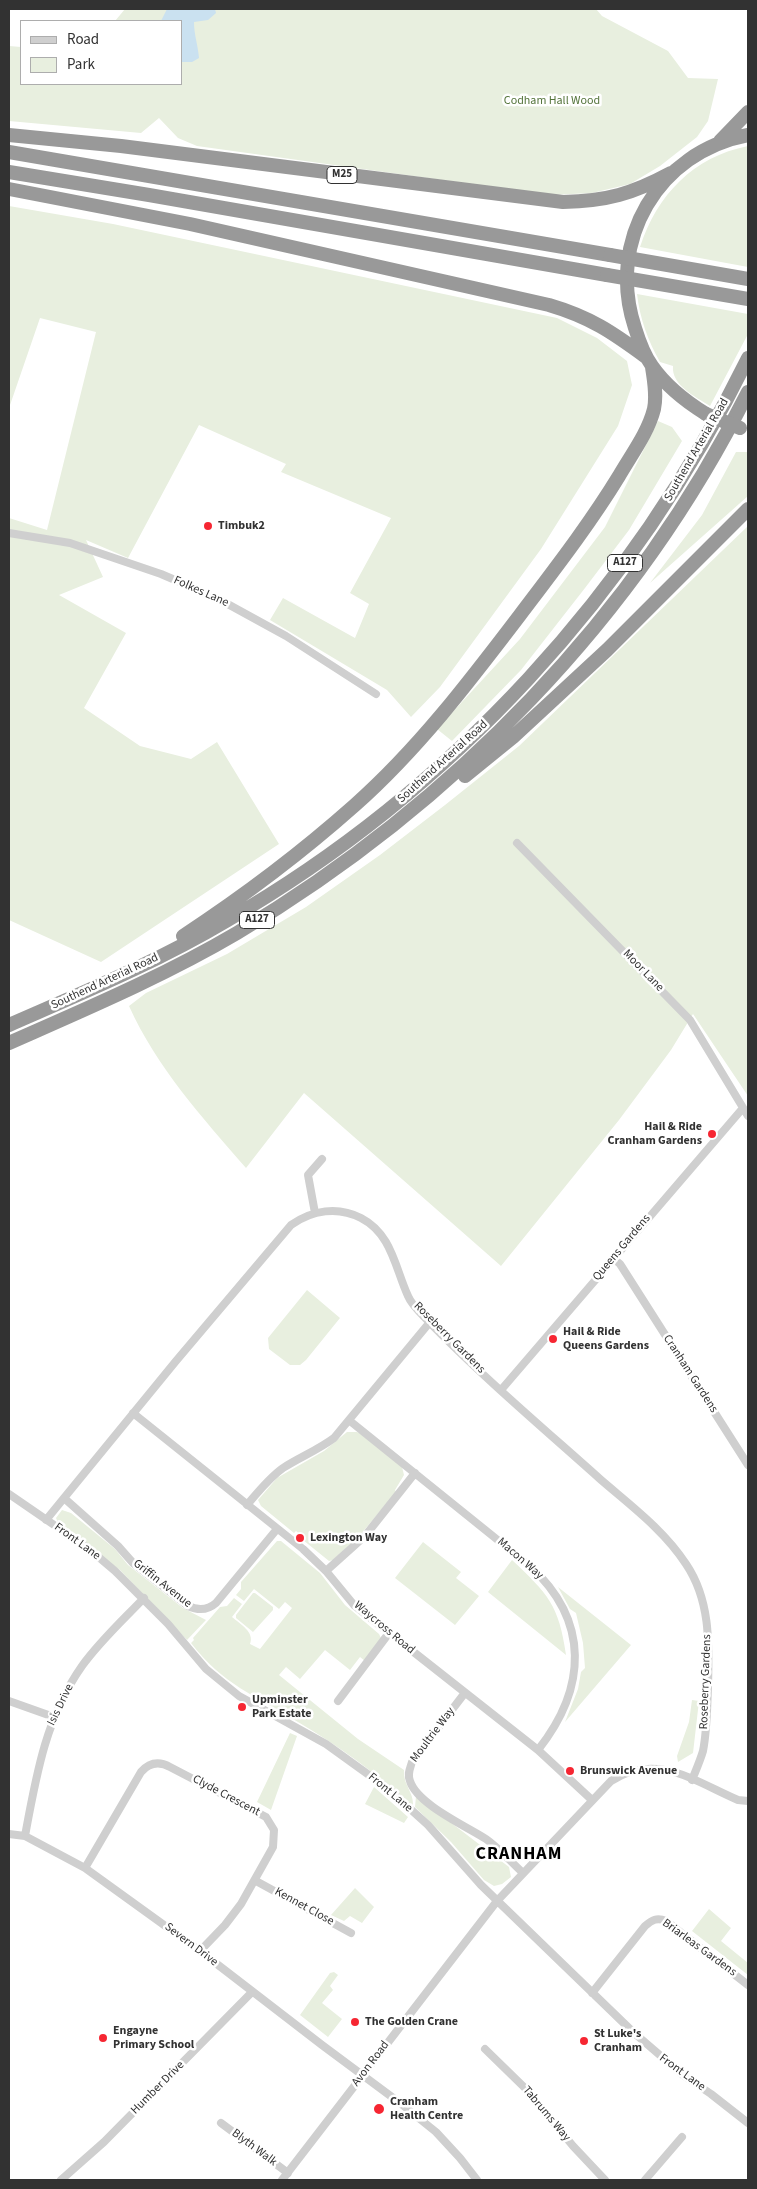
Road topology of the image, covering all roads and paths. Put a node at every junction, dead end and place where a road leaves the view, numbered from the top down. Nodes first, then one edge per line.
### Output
1 (748, 112) edge
2 (9, 135) edge
3 (748, 135) edge
4 (718, 143) junction
5 (9, 152) edge
6 (9, 172) edge
7 (671, 174) junction
8 (9, 189) edge
9 (748, 279) edge
10 (748, 299) edge
11 (748, 358) edge
12 (649, 362) junction
13 (748, 392) edge
14 (744, 429) edge
15 (748, 509) edge
16 (9, 533) edge
17 (376, 694) dead end
18 (516, 843) dead end
19 (235, 934) junction
20 (110, 980) junction
21 (9, 1025) edge
22 (9, 1043) edge
23 (744, 1108) junction
24 (748, 1116) edge
25 (322, 1159) dead end
26 (315, 1213) junction
27 (613, 1258) junction
28 (430, 1322) junction
29 (501, 1390) junction
30 (133, 1413) junction
31 (350, 1421) junction
32 (748, 1465) edge
33 (415, 1473) junction
34 (9, 1494) edge
35 (64, 1498) junction
36 (247, 1505) junction
37 (46, 1520) junction
38 (277, 1529) junction
39 (326, 1571) junction
40 (144, 1598) junction
41 (389, 1633) junction
42 (464, 1694) junction
43 (9, 1701) edge
44 (338, 1701) dead end
45 (54, 1717) junction
46 (538, 1750) junction
47 (692, 1780) junction
48 (592, 1800) junction
49 (748, 1801) edge
50 (9, 1834) edge
51 (25, 1836) junction
52 (85, 1868) junction
53 (523, 1873) junction
54 (256, 1880) junction
55 (497, 1901) junction
56 (351, 1933) dead end
57 (200, 1951) junction
58 (748, 1985) edge
59 (252, 1992) junction
60 (592, 1993) junction
61 (485, 2049) dead end
62 (363, 2076) junction
63 (220, 2123) dead end
64 (748, 2123) edge
65 (682, 2137) dead end
66 (288, 2173) junction
67 (61, 2180) edge
68 (282, 2180) edge
69 (477, 2180) edge
70 (606, 2180) edge
71 (645, 2180) edge

1 - 4 highway
2 - 7 highway, M25
3 - 4 highway
4 - 7 highway
5 - 9 highway, bridge
6 - 10 highway, bridge
7 - 12 highway
8 - 12 highway
11 - 20 highway, Southend Arterial Road / A127
12 - 14 highway, bridge
12 - 20 highway
13 - 19 highway, Southend Arterial Road / A127
15 - 19 highway
16 - 17 street, Folkes Lane
18 - 23 street, Moor Lane
19 - 22 highway, Southend Arterial Road / A127
20 - 21 highway, Southend Arterial Road / A127
23 - 24 street, Moor Lane
23 - 27 street, Queens Gardens
25 - 26 street
26 - 28 street, Roseberry Gardens
26 - 30 street, Roseberry Gardens
27 - 29 street, Queens Gardens
27 - 32 street, Cranham Gardens
28 - 29 street, Roseberry Gardens
28 - 31 street
29 - 47 street, Roseberry Gardens
30 - 35 street, Roseberry Gardens
30 - 36 street, Waycross Road
31 - 33 street, Macon Way
31 - 36 street
33 - 39 street
33 - 46 street, Macon Way
34 - 37 street, Front Lane
35 - 37 street, Roseberry Gardens
35 - 38 street, Griffin Avenue
36 - 38 street, Waycross Road
37 - 40 street, Front Lane
38 - 39 street, Waycross Road
39 - 41 street, Waycross Road
40 - 45 street, Isis Drive
40 - 55 street, Front Lane
41 - 42 street, Waycross Road
41 - 44 street
42 - 46 street, Waycross Road
42 - 53 street, Moultrie Way
43 - 45 street
45 - 51 street, Isis Drive
46 - 48 street, Waycross Road
47 - 48 street
47 - 49 street
48 - 53 street
50 - 51 street, Severn Drive
51 - 52 street, Severn Drive
52 - 54 street, Clyde Crescent
52 - 57 street, Severn Drive
53 - 55 street
54 - 56 street, Kennet Close
54 - 57 street, Clyde Crescent
55 - 60 street, Front Lane
55 - 62 street, Avon Road
57 - 59 street, Severn Drive
58 - 60 street, Briarleas Gardens
59 - 62 street, Severn Drive
59 - 67 street, Humber Drive
60 - 64 street, Front Lane
61 - 70 street, Tabrums Way
62 - 66 street, Avon Road
62 - 69 street, Severn Drive
63 - 66 street, Blyth Walk
65 - 71 street
66 - 68 street, Avon Road

